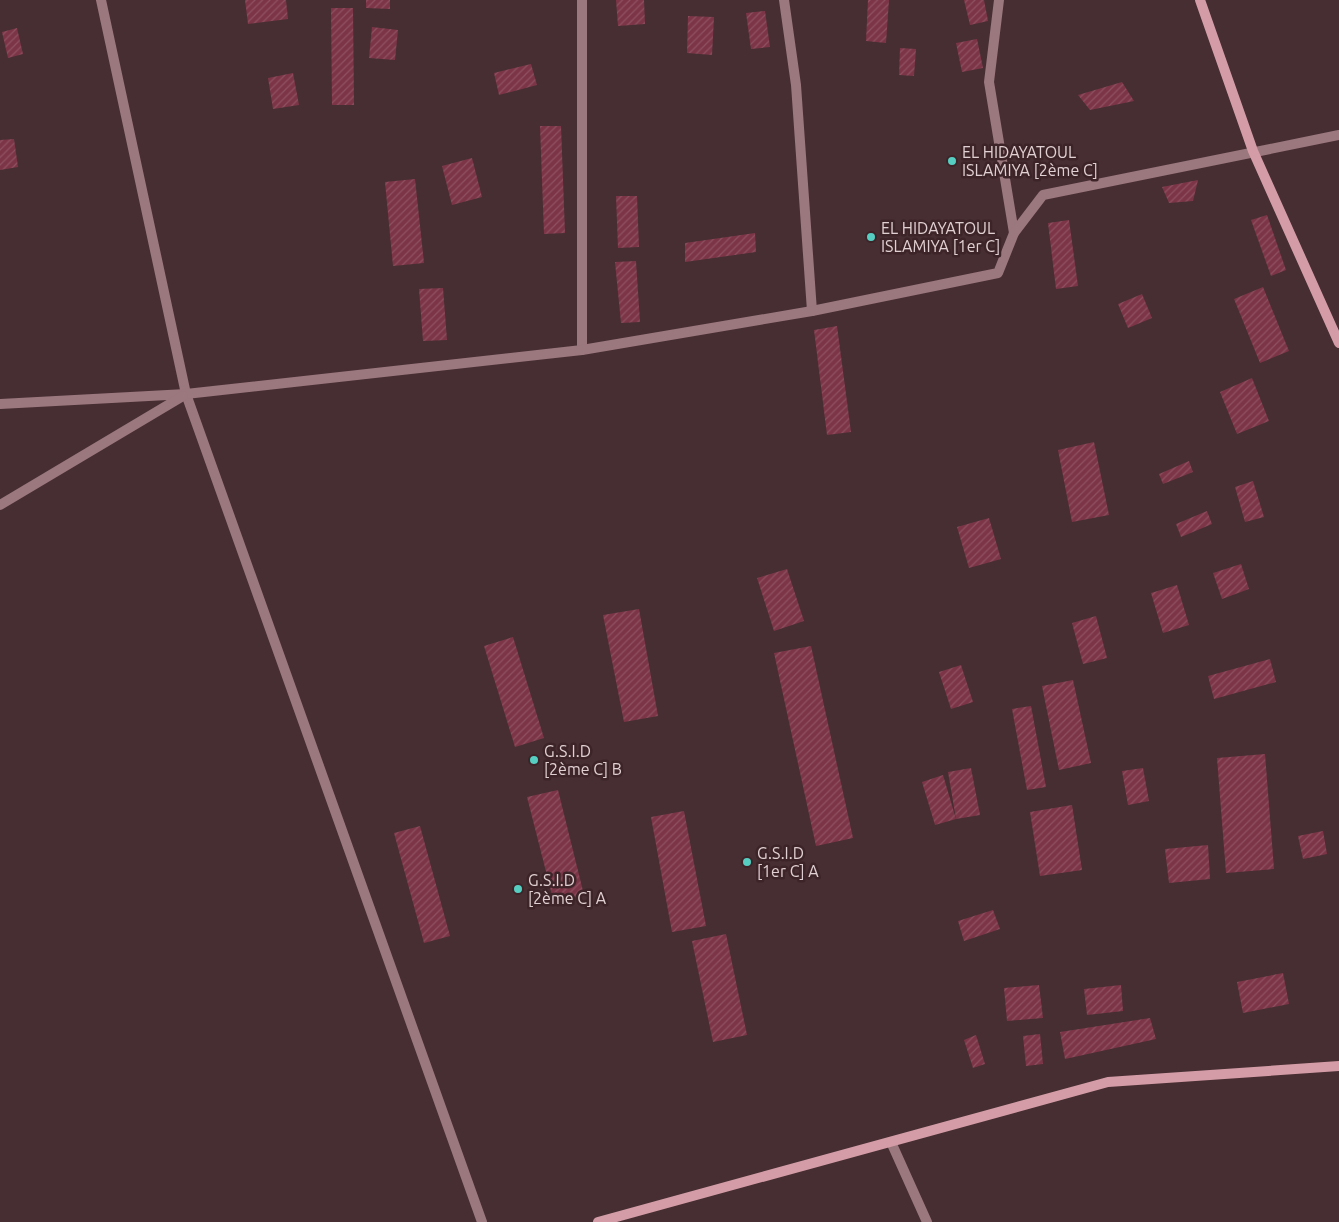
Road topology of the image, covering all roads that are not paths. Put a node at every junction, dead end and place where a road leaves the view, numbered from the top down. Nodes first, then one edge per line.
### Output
1 (101, 0) edge
2 (582, 0) edge
3 (784, 0) edge
4 (999, 0) edge
5 (1200, 0) edge
6 (1339, 134) edge
7 (1253, 151) junction
8 (1014, 233) junction
9 (812, 311) junction
10 (1339, 343) edge
11 (582, 350) junction
12 (186, 394) junction
13 (0, 404) edge
14 (0, 505) edge
15 (1339, 1066) edge
16 (891, 1142) junction
17 (482, 1222) edge
18 (598, 1222) edge
19 (927, 1222) edge

1 - 12 street
2 - 11 street
3 - 9 street
4 - 8 street
5 - 7 street
6 - 7 street
7 - 8 street
7 - 10 street
8 - 9 street
9 - 11 street
11 - 12 street
12 - 13 street
12 - 14 street
12 - 17 street
15 - 16 street
16 - 18 street
16 - 19 street

